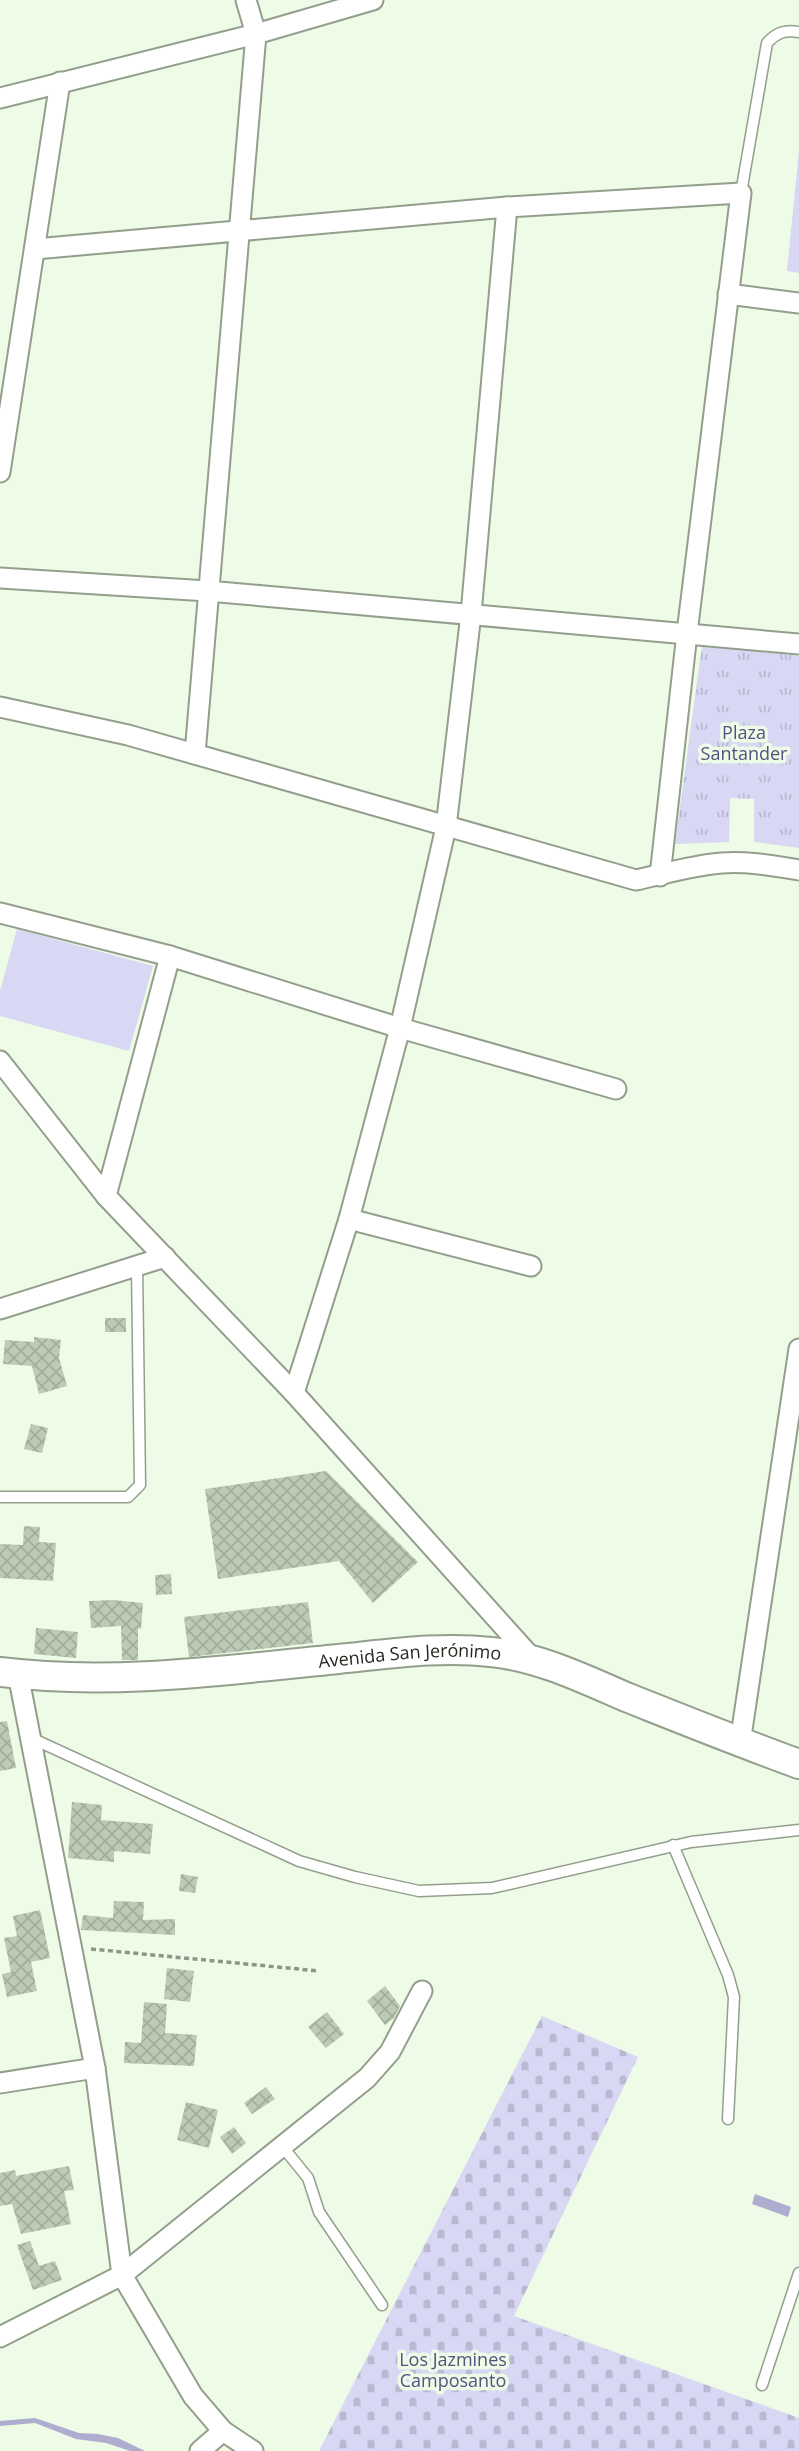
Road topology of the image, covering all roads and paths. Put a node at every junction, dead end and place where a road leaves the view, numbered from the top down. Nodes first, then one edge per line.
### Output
1 (246, 0) edge
2 (373, 0) edge
3 (799, 32) edge
4 (256, 34) junction
5 (60, 82) junction
6 (0, 98) edge
7 (741, 193) junction
8 (507, 206) junction
9 (240, 231) junction
10 (35, 249) junction
11 (728, 294) junction
12 (799, 303) edge
13 (19, 356) junction
14 (0, 368) edge
15 (5, 392) edge
16 (0, 472) edge
17 (0, 578) edge
18 (208, 592) junction
19 (471, 614) junction
20 (687, 633) junction
21 (799, 644) edge
22 (0, 707) edge
23 (195, 754) junction
24 (446, 827) junction
25 (799, 870) edge
26 (660, 876) junction
27 (0, 913) edge
28 (170, 956) junction
29 (400, 1028) junction
30 (0, 1061) edge
31 (615, 1089) dead end
32 (106, 1196) junction
33 (349, 1219) junction
34 (165, 1257) junction
35 (531, 1266) dead end
36 (137, 1267) junction
37 (0, 1309) edge
38 (799, 1349) edge
39 (294, 1393) junction
40 (0, 1497) edge
41 (531, 1657) junction
42 (9, 1673) edge
43 (30, 1737) junction
44 (740, 1743) junction
45 (799, 1764) edge
46 (799, 1830) edge
47 (673, 1845) junction
48 (71, 1947) junction
49 (319, 1971) dead end
50 (422, 1991) dead end
51 (95, 2068) junction
52 (0, 2083) edge
53 (728, 2119) dead end
54 (282, 2146) junction
55 (799, 2273) edge
56 (121, 2275) junction
57 (382, 2305) dead end
58 (0, 2337) edge
59 (762, 2385) dead end
60 (223, 2431) junction
61 (200, 2451) edge
62 (253, 2451) edge

1 - 4 street
2 - 4 street
3 - 7 lane
4 - 5 street
4 - 9 street
5 - 6 street
5 - 10 street
7 - 8 street
7 - 11 street
8 - 9 street
8 - 19 street
9 - 10 street
9 - 18 street
10 - 13 street
11 - 12 street
11 - 20 street
13 - 14 street
13 - 15 street
15 - 16 street
17 - 18 street
18 - 19 street
18 - 23 street
19 - 20 street
19 - 24 street
20 - 21 street
20 - 26 street
22 - 23 street
23 - 24 street
24 - 26 street
24 - 29 street
25 - 26 street
27 - 28 street
28 - 29 street
28 - 32 street
29 - 31 street
29 - 33 street
30 - 32 street
32 - 34 street
33 - 35 street
33 - 39 street
34 - 36 street
34 - 39 street
36 - 37 street
36 - 40 lane
38 - 44 street
39 - 41 street
41 - 42 street, Avenida San Jerónimo
41 - 44 street, Avenida San Jerónimo
42 - 43 street
43 - 47 lane
43 - 48 street
44 - 45 street, Avenida San Jerónimo
46 - 47 lane
47 - 53 lane
48 - 49 path
48 - 51 street
50 - 54 street
51 - 52 street
51 - 56 street
54 - 56 street
54 - 57 lane
55 - 59 lane
56 - 58 street
56 - 60 street
60 - 61 street
60 - 62 street

